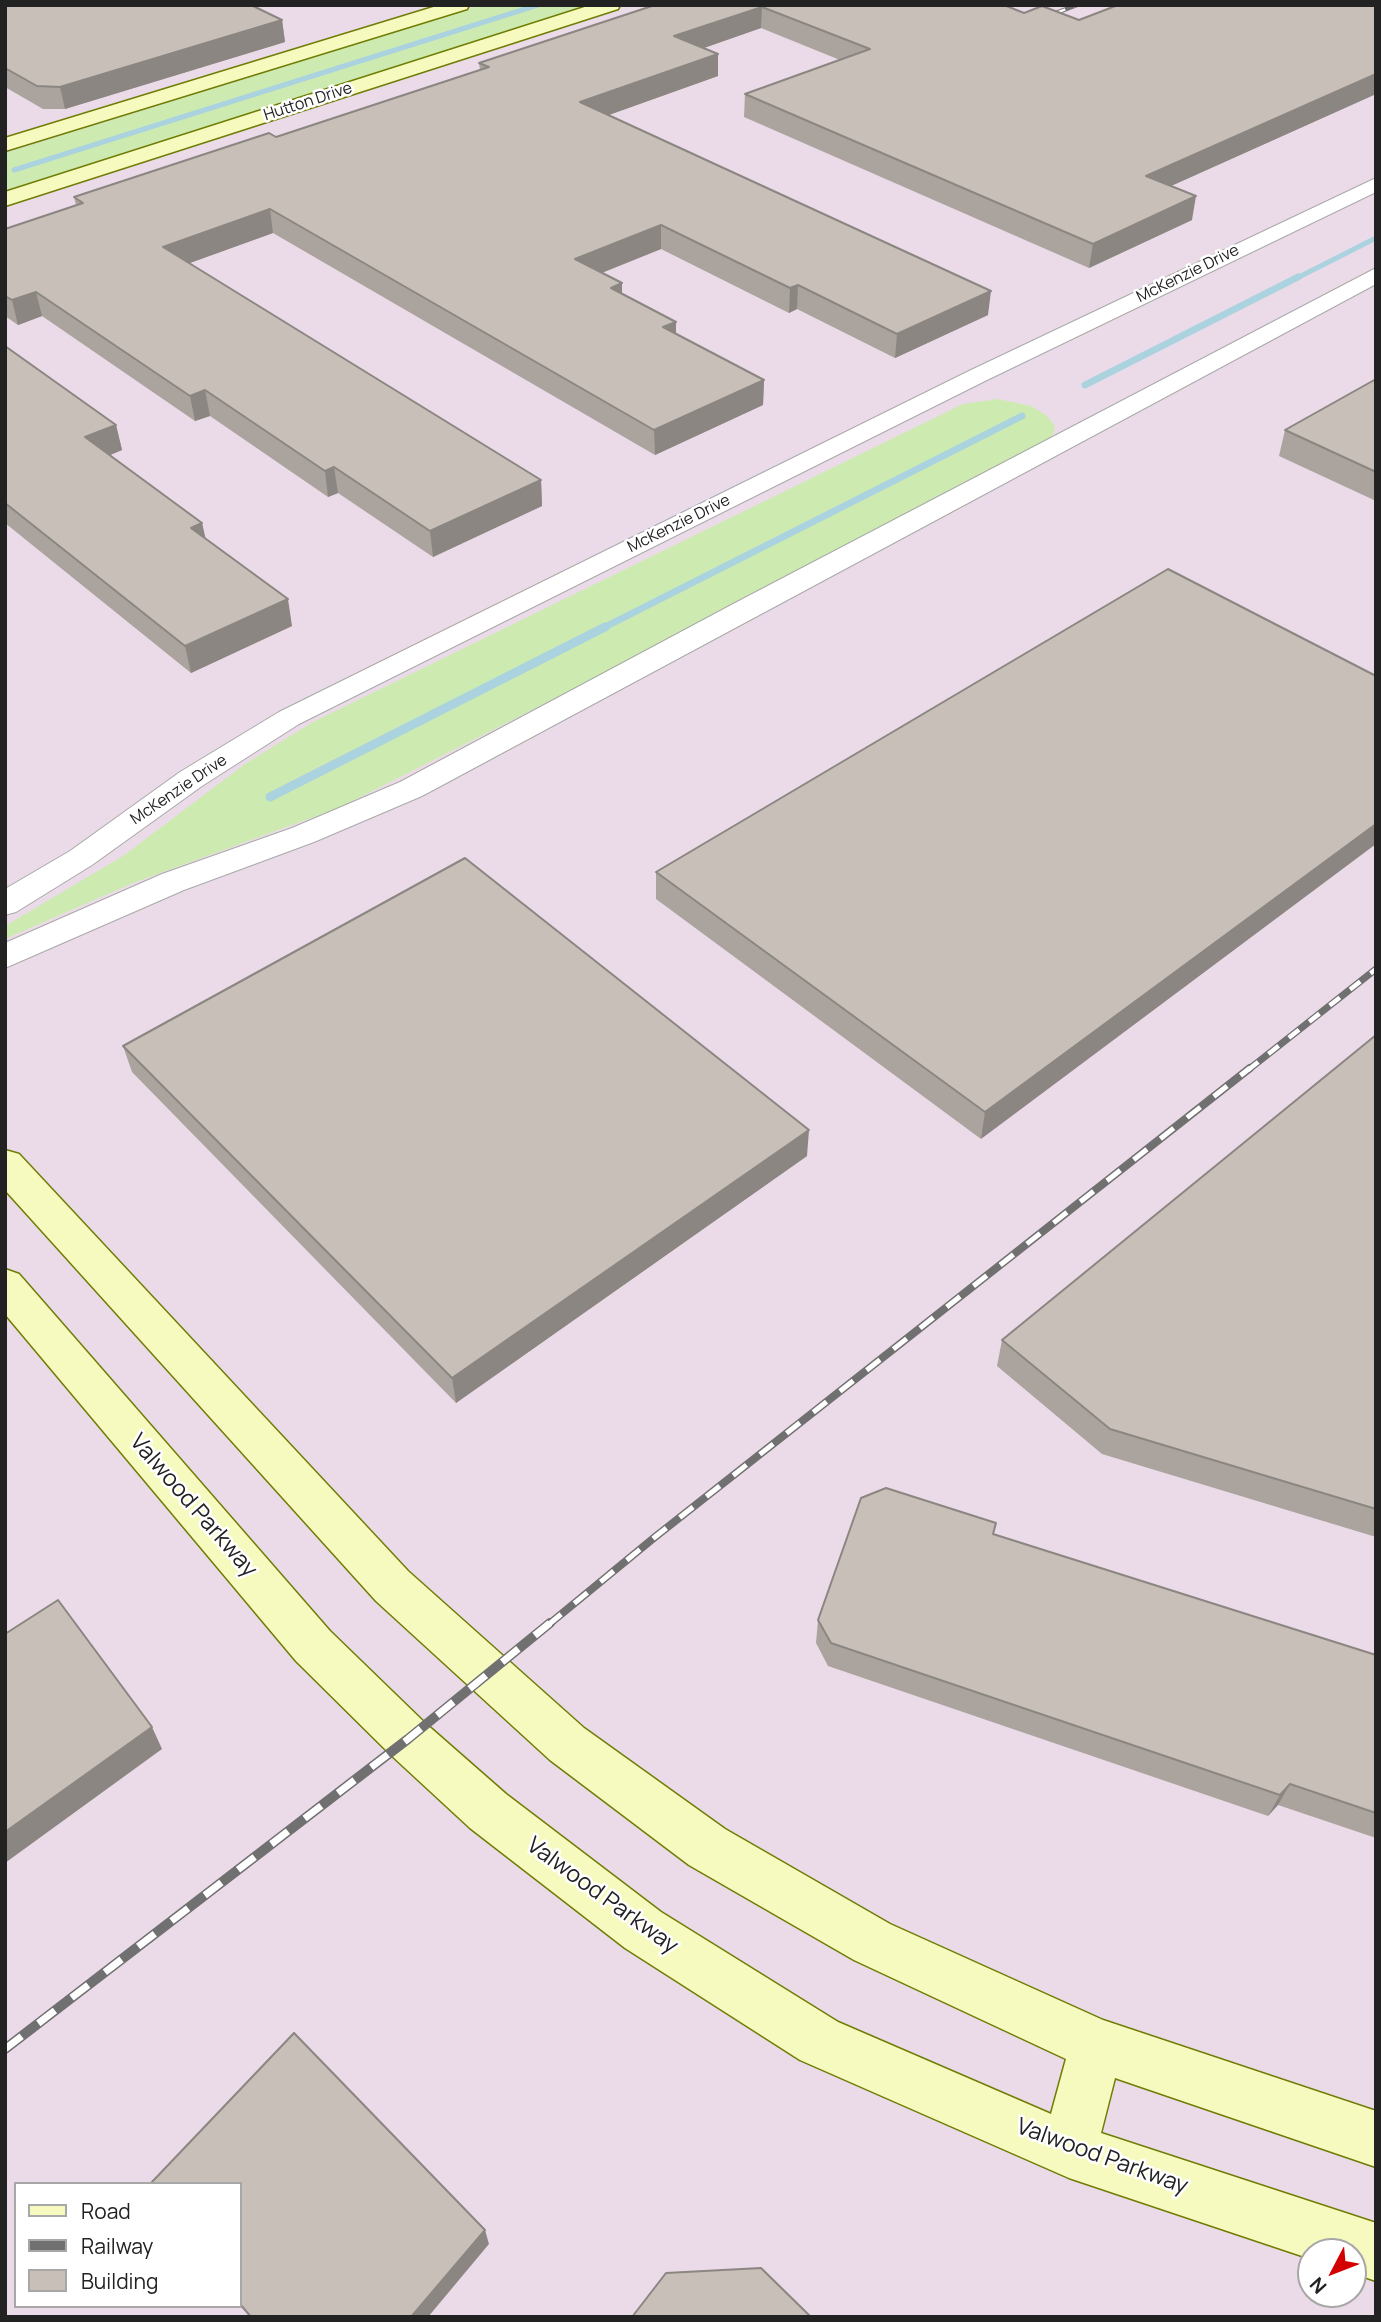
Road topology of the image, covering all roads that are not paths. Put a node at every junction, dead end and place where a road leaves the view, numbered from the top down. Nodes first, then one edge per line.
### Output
1 (460, 5) edge
2 (611, 5) edge
3 (5, 145) edge
4 (1376, 184) edge
5 (5, 199) edge
6 (1376, 275) edge
7 (5, 904) edge
8 (5, 957) edge
9 (5, 1164) edge
10 (5, 1285) edge
11 (1097, 2045) junction
12 (1376, 2139) edge
13 (1069, 2150) junction
14 (1376, 2252) edge

1 - 3 main road
2 - 5 main road, Hutton Drive
4 - 7 street, McKenzie Drive
6 - 8 street
9 - 11 main road
10 - 13 main road, Valwood Parkway
11 - 12 main road
11 - 13 main road
13 - 14 main road, Valwood Parkway

